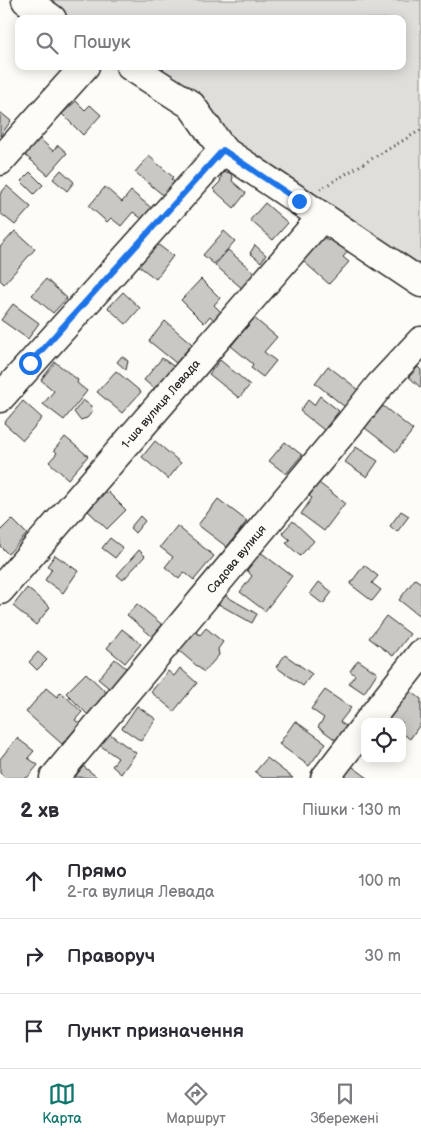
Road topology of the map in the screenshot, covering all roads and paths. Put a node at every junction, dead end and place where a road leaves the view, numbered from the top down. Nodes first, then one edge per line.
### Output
1 (26, 0) edge
2 (47, 15) edge
3 (80, 70) edge
4 (136, 70) edge
5 (421, 130) edge
6 (223, 150) junction
7 (0, 161) edge
8 (309, 208) junction
9 (421, 283) edge
10 (421, 341) edge
11 (0, 398) edge
12 (0, 590) edge
13 (421, 654) edge
14 (371, 718) edge
15 (361, 731) edge
16 (54, 778) edge
17 (324, 778) edge

1 - 2 street
3 - 7 street
4 - 6 street
5 - 8 path
6 - 8 street
6 - 11 street
8 - 9 street
8 - 12 street, 1-ша вулиця Левада
10 - 16 street, Садова вулиця
13 - 14 street
15 - 17 street

